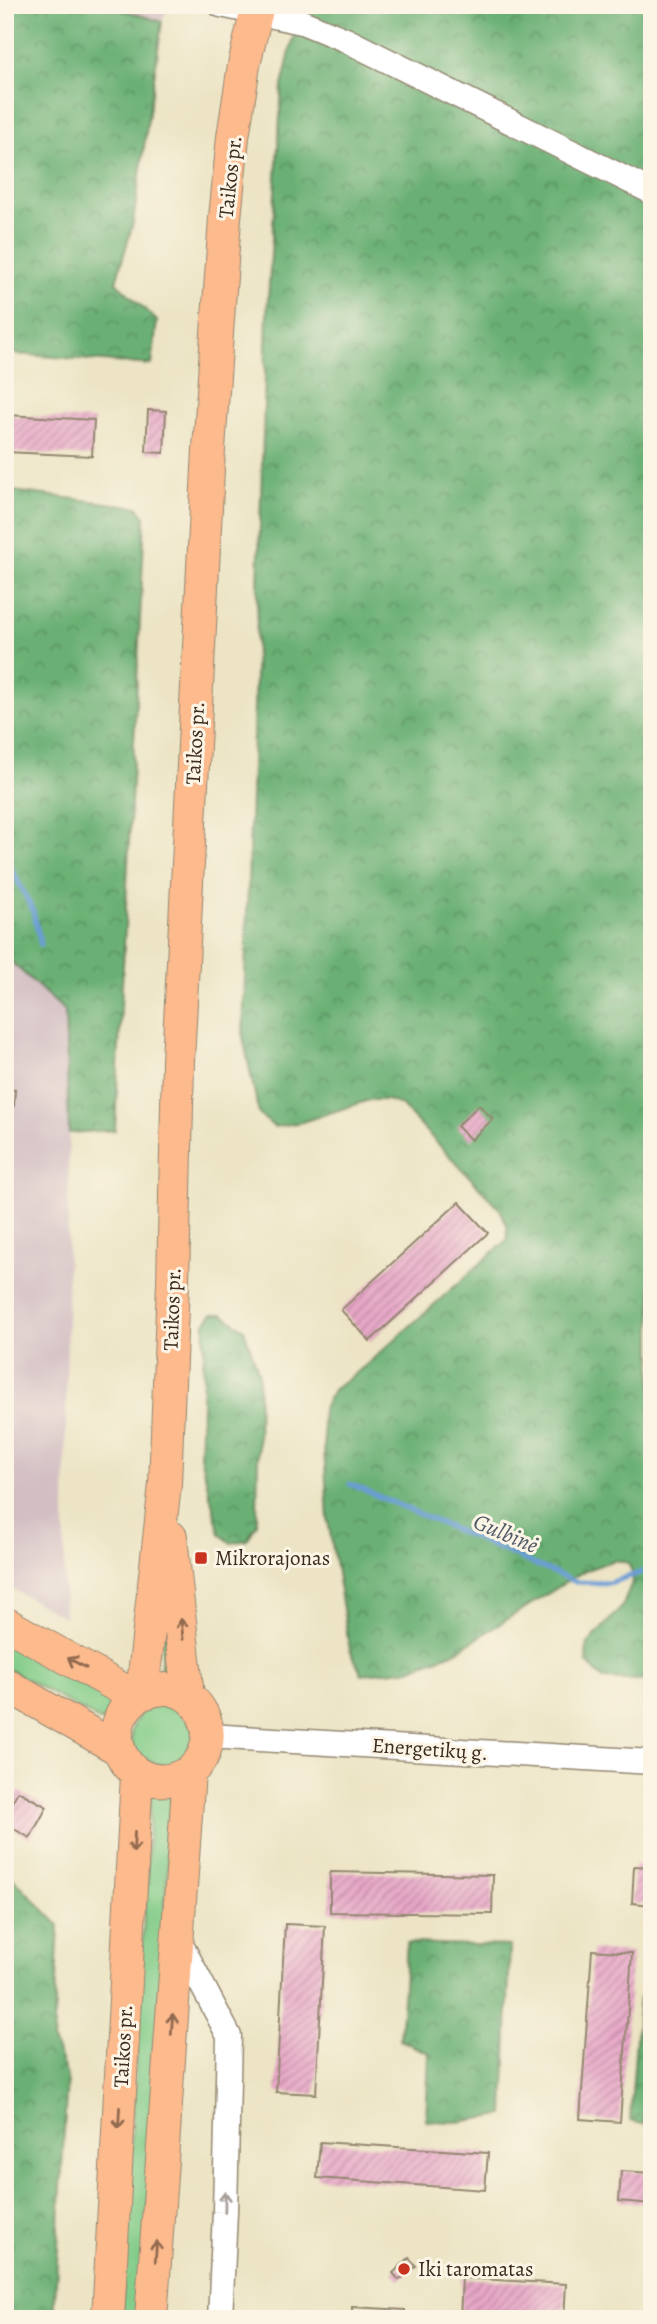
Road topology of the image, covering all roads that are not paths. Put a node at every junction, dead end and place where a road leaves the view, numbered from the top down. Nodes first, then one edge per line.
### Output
1 (221, 5) edge
2 (257, 8) edge
3 (652, 192) edge
4 (165, 1484) junction
5 (5, 1623) edge
6 (5, 1684) edge
7 (139, 1696) junction
8 (188, 1697) junction
9 (208, 1736) junction
10 (118, 1749) junction
11 (652, 1762) edge
12 (190, 1772) junction
13 (137, 1774) junction
14 (178, 1939) junction
15 (108, 2319) edge
16 (151, 2319) edge
17 (219, 2319) edge

1 - 2 street
2 - 3 street
2 - 4 main road, Taikos pr.
4 - 7 main road, Taikos pr.
8 -> 4 main road, Taikos pr.
7 -> 5 main road
6 - 10 main road
7 - 8 main road
7 - 10 main road, Taikos pr.
8 - 9 main road, Taikos pr.
9 - 11 street, Energetikų g.
9 - 12 main road
10 - 13 main road
12 - 13 main road
12 - 14 main road
13 -> 15 main road, Taikos pr.
16 -> 14 main road
17 -> 14 street

